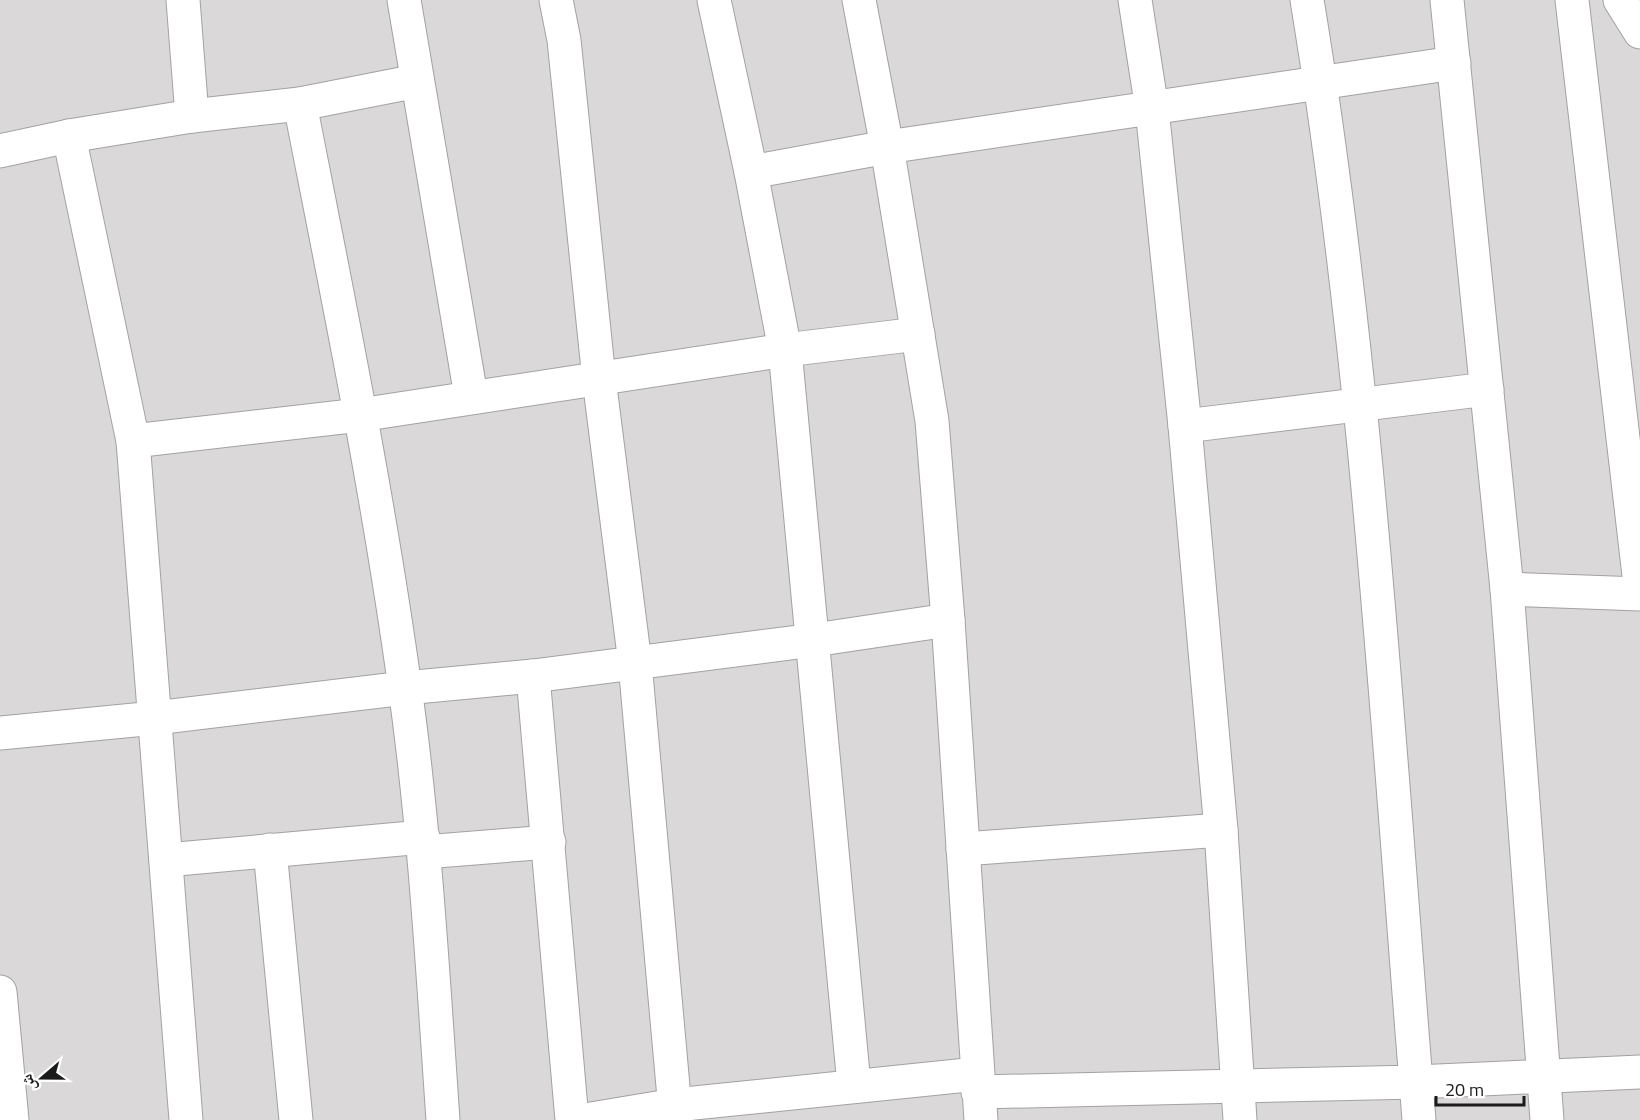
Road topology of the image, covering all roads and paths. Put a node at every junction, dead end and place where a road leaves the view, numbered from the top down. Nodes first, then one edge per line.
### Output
1 (183, 0) edge
2 (404, 0) edge
3 (556, 0) edge
4 (714, 0) edge
5 (859, 0) edge
6 (1135, 0) edge
7 (1307, 0) edge
8 (1447, 0) edge
9 (1572, 0) edge
10 (1620, 0) edge
11 (1640, 32) edge
12 (1454, 63) junction
13 (417, 81) junction
14 (1321, 81) junction
15 (300, 104) junction
16 (1152, 109) junction
17 (192, 116) junction
18 (69, 136) junction
19 (886, 147) junction
20 (0, 151) edge
21 (752, 172) junction
22 (918, 334) junction
23 (785, 350) junction
24 (599, 379) junction
25 (1487, 389) junction
26 (471, 396) junction
27 (1360, 403) junction
28 (360, 415) junction
29 (1185, 426) junction
30 (133, 441) junction
31 (1640, 584) edge
32 (1507, 589) junction
33 (1640, 594) edge
34 (948, 620) junction
35 (814, 640) junction
36 (635, 663) junction
37 (533, 676) junction
38 (405, 688) junction
39 (155, 718) junction
40 (0, 734) edge
41 (1221, 830) junction
42 (549, 842) junction
43 (423, 844) junction
44 (963, 849) junction
45 (270, 850) junction
46 (166, 860) junction
47 (0, 992) edge
48 (1640, 1072) edge
49 (1544, 1076) junction
50 (1416, 1082) junction
51 (854, 1085) junction
52 (1237, 1087) junction
53 (978, 1095) edge
54 (676, 1113) edge
55 (12, 1120) edge
56 (186, 1120) edge
57 (296, 1120) edge
58 (443, 1120) edge
59 (572, 1120) edge
60 (585, 1120) edge
61 (1240, 1120) edge
62 (1419, 1120) edge
63 (1547, 1120) edge

1 - 17 street
2 - 13 street
3 - 24 street
4 - 21 street
5 - 19 street
6 - 16 street
7 - 14 street
8 - 12 street
9 - 31 street
10 - 11 street
12 - 14 street
12 - 25 street
13 - 15 street
13 - 26 street
14 - 16 street
14 - 27 street
15 - 17 street
15 - 28 street
16 - 19 street
16 - 29 street
17 - 18 street
18 - 20 street
18 - 30 street
19 - 21 street
19 - 22 street
21 - 23 street
22 - 23 street
22 - 34 street
23 - 24 street
23 - 35 street
24 - 26 street
24 - 36 street
25 - 27 street
25 - 32 street
26 - 28 street
27 - 29 street
27 - 50 street
28 - 30 street
28 - 38 street
29 - 41 street
30 - 39 street
32 - 33 street
32 - 49 street
34 - 35 street
34 - 44 street
35 - 36 street
35 - 51 street
36 - 37 street
36 - 54 street
37 - 38 street
37 - 42 street
38 - 39 street
38 - 43 street
39 - 40 street
39 - 46 street
41 - 44 street
41 - 52 street
42 - 43 street
42 - 59 street
43 - 45 street
43 - 58 street
44 - 53 street
45 - 46 street
45 - 57 street
46 - 56 street
47 - 55 street
48 - 49 street
49 - 50 street
49 - 63 street
50 - 52 street
50 - 62 street
51 - 53 street
51 - 54 street
52 - 53 street
52 - 61 street
54 - 60 street

